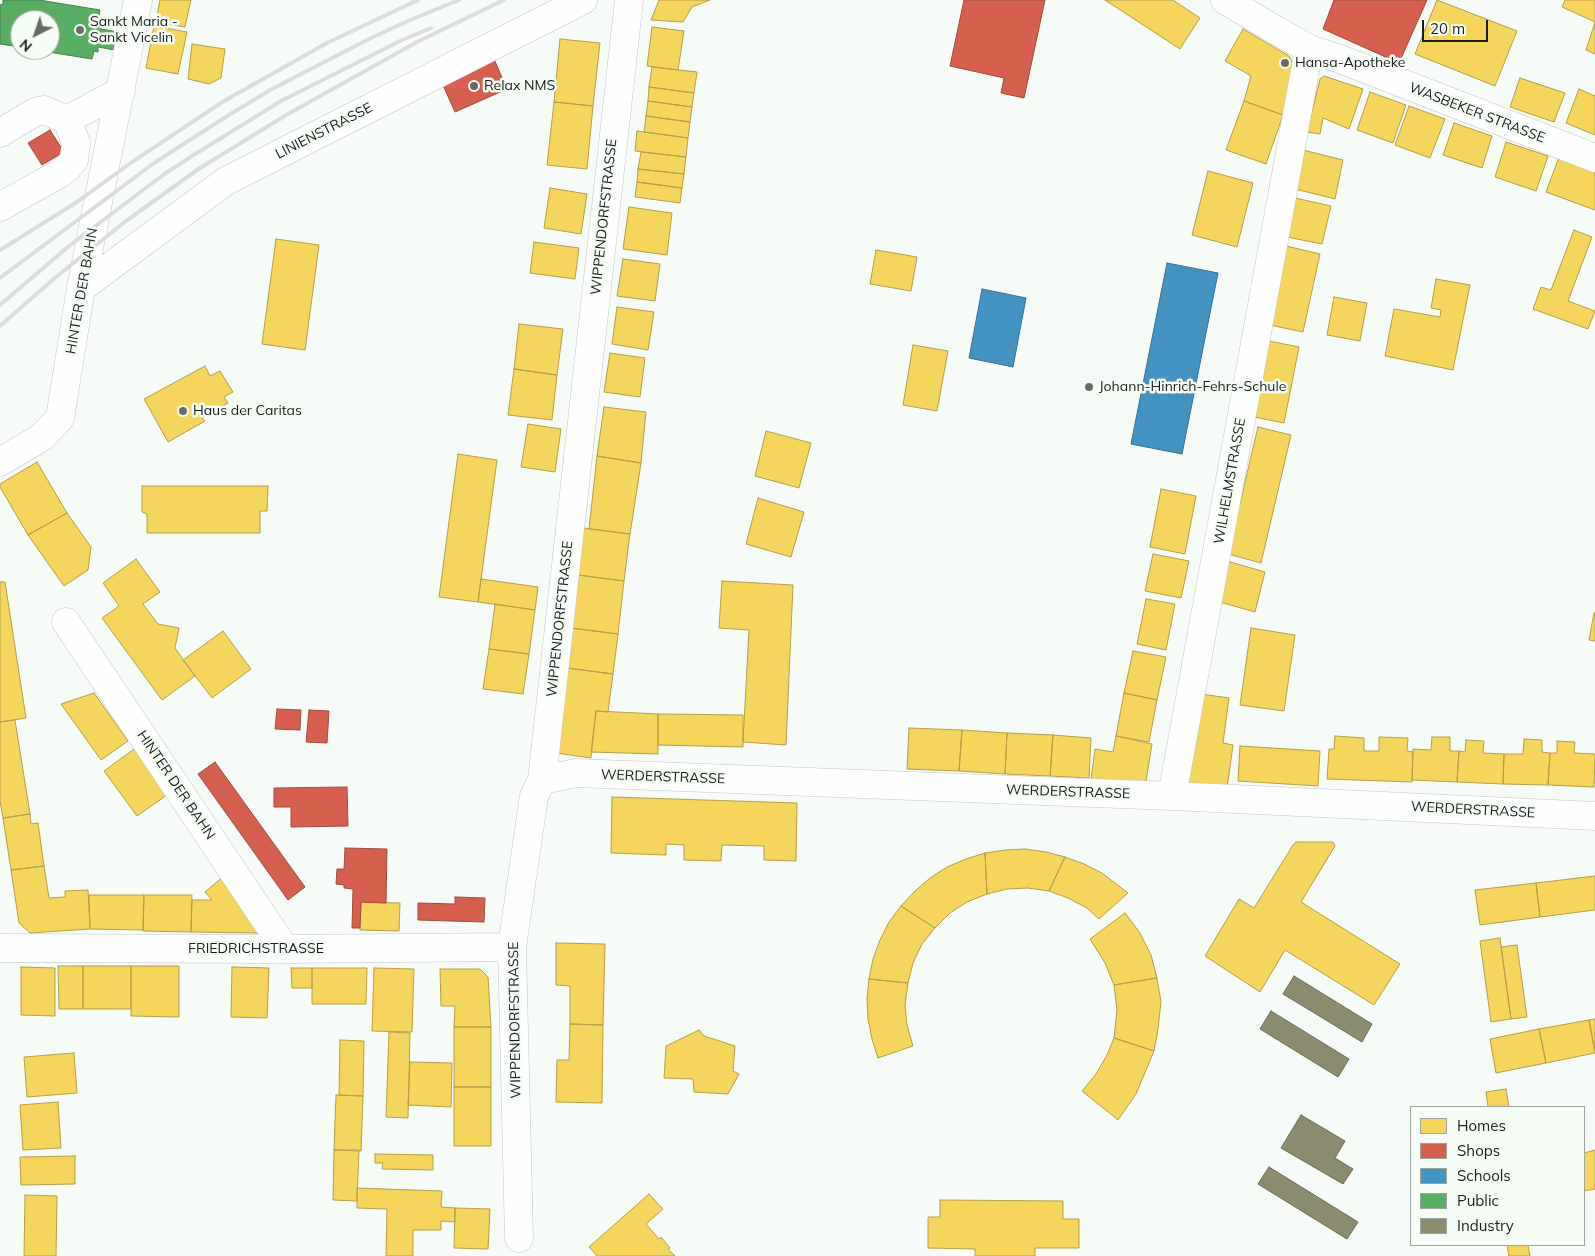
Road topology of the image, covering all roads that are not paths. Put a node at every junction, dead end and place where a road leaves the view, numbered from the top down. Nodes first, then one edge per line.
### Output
1 (138, 0) edge
2 (583, 0) edge
3 (628, 0) edge
4 (1225, 0) edge
5 (1309, 49) junction
6 (121, 91) junction
7 (67, 120) junction
8 (0, 133) edge
9 (1595, 158) edge
10 (0, 208) edge
11 (81, 288) junction
12 (0, 462) edge
13 (66, 622) dead end
14 (542, 780) junction
15 (1172, 796) junction
16 (1595, 816) edge
17 (512, 947) junction
18 (0, 948) edge
19 (286, 949) junction
20 (520, 1250) edge

1 - 6 street, HINTER DER BAHN
2 - 11 street, LINIENSTRASSE
3 - 14 street, WIPPENDORFSTRASSE
4 - 5 street, WASBEKER STRASSE
5 - 9 street, WASBEKER STRASSE
5 - 15 street, WILHELMSTRASSE
6 - 7 street
6 - 11 street, HINTER DER BAHN
7 - 8 street
7 - 10 street
11 - 12 street, HINTER DER BAHN
13 - 19 street, HINTER DER BAHN
14 - 15 street, WERDERSTRASSE
14 - 17 street, WIPPENDORFSTRASSE
15 - 16 street, WERDERSTRASSE
17 - 19 street, FRIEDRICHSTRASSE
17 - 20 street, WIPPENDORFSTRASSE
18 - 19 street, FRIEDRICHSTRASSE

